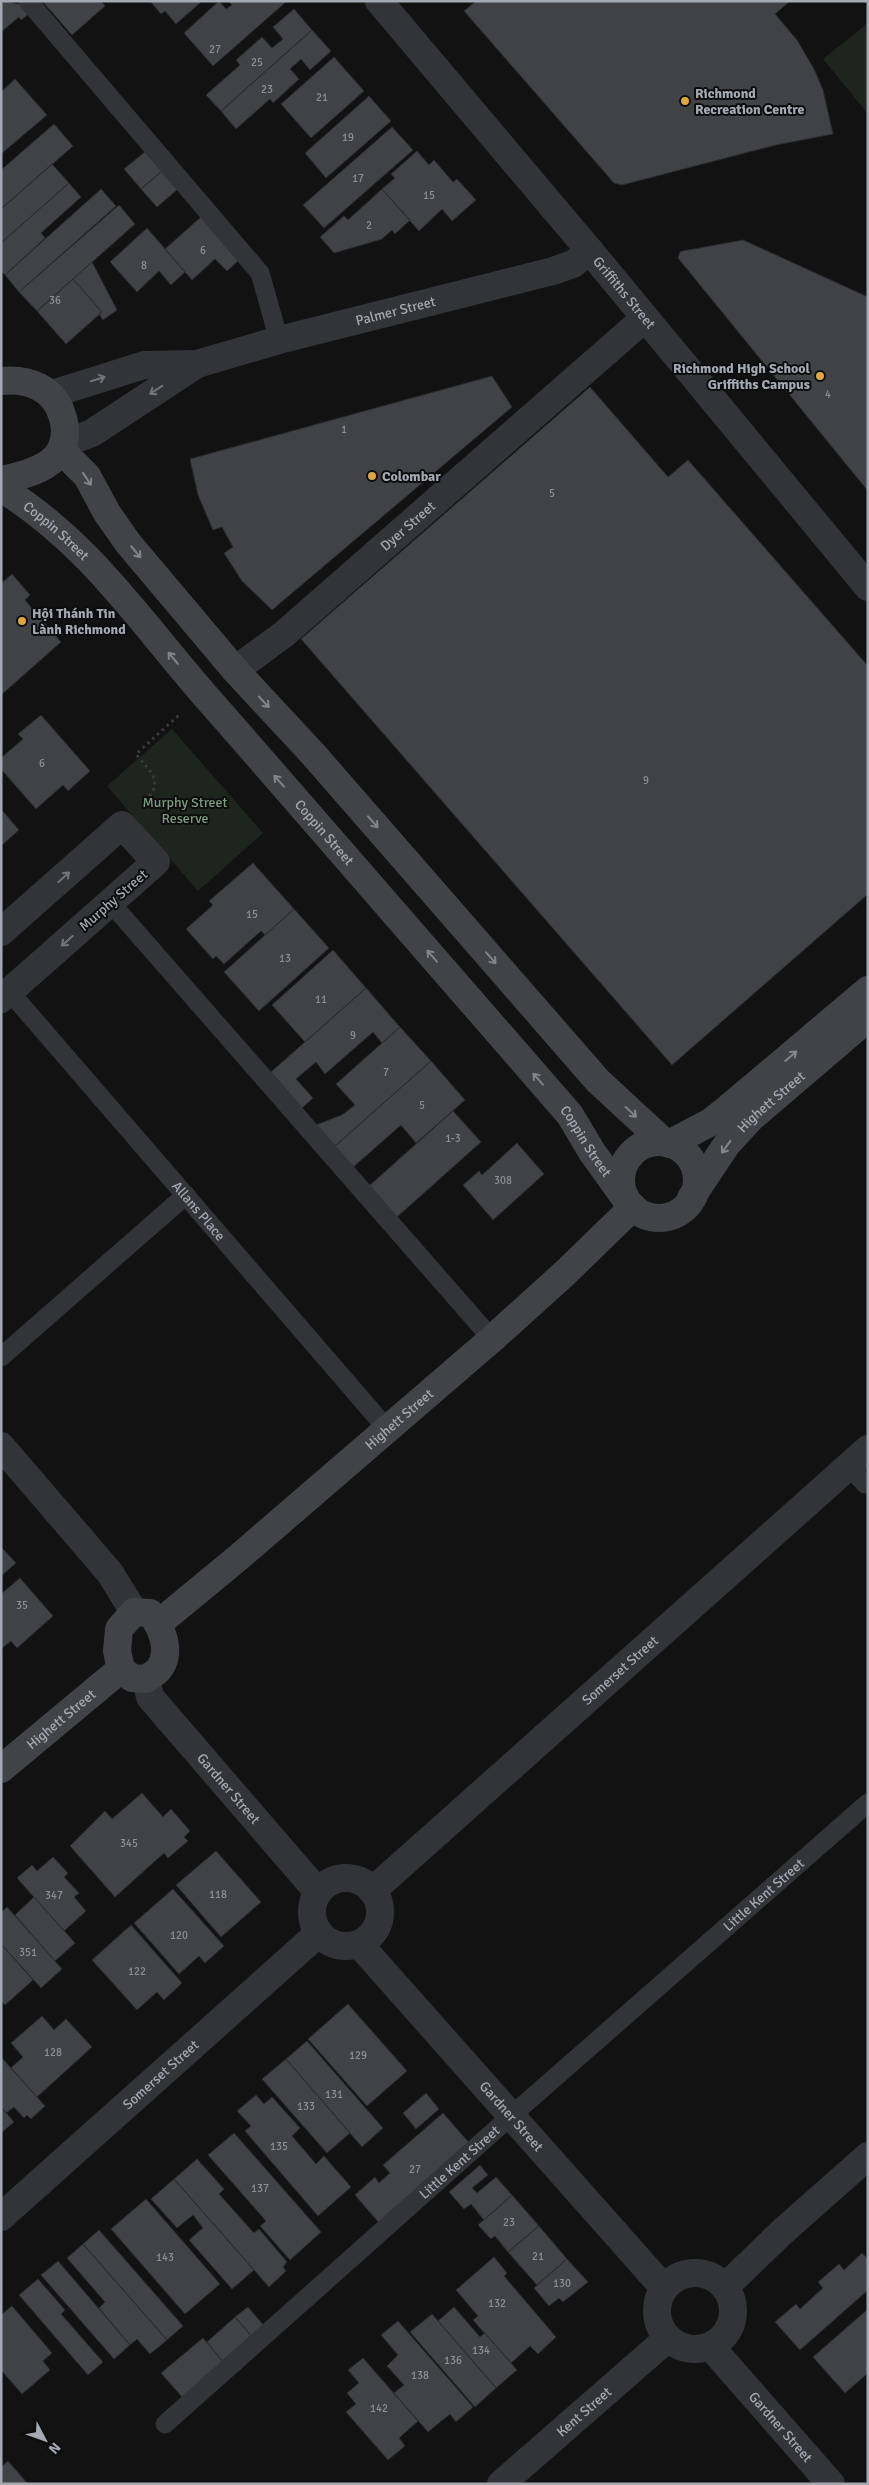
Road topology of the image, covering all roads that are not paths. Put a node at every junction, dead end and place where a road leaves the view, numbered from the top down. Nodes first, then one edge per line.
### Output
1 (28, 1) edge
2 (379, 1) edge
3 (590, 251) junction
4 (645, 318) junction
5 (279, 340) junction
6 (197, 364) junction
7 (6, 376) edge
8 (52, 394) junction
9 (62, 447) junction
10 (1, 480) edge
11 (1, 488) edge
12 (868, 587) edge
13 (235, 670) junction
14 (110, 902) junction
15 (1, 932) edge
16 (868, 990) edge
17 (6, 995) edge
18 (868, 1018) edge
19 (666, 1143) junction
20 (186, 1194) junction
21 (691, 1198) junction
22 (629, 1203) junction
23 (492, 1339) junction
24 (1, 1357) edge
25 (388, 1430) junction
26 (1, 1446) edge
27 (861, 1466) edge
28 (134, 1612) junction
29 (159, 1623) junction
30 (120, 1669) junction
31 (146, 1679) junction
32 (1, 1769) edge
33 (868, 1803) edge
34 (372, 1891) junction
35 (318, 1892) junction
36 (319, 1933) junction
37 (359, 1944) junction
38 (511, 2116) junction
39 (868, 2156) edge
40 (1, 2217) edge
41 (725, 2286) junction
42 (664, 2288) junction
43 (668, 2340) junction
44 (711, 2347) junction
45 (165, 2424) dead end
46 (502, 2484) edge
47 (831, 2484) edge

1 - 5 lane
2 - 3 street, Griffiths Street
3 - 4 street, Griffiths Street
3 - 5 street, Palmer Street
4 - 12 street, Griffiths Street
4 - 13 street, Dyer Street
5 - 6 street, Palmer Street
8 -> 6 street, Palmer Street
6 -> 9 street, Palmer Street
7 - 8 street
8 - 9 street
9 - 10 street
9 -> 13 street
22 -> 11 street, Coppin Street
13 -> 19 street
15 -> 14 street, Murphy Street
14 -> 17 street, Murphy Street
14 - 23 lane
19 -> 16 street, Highett Street
17 - 20 lane, Allans Place
18 -> 21 street, Highett Street
19 - 21 street
19 - 22 street
20 - 24 lane
20 - 25 lane, Allans Place
21 - 22 street
22 - 23 street, Highett Street
23 - 25 street, Highett Street
25 - 29 street, Highett Street
26 - 28 street
27 - 34 street, Somerset Street
28 - 29 street
28 - 30 street
29 - 31 street
30 - 31 street
30 - 32 street, Highett Street
31 - 35 street, Gardner Street
33 - 38 lane, Little Kent Street
34 - 35 street
34 - 37 street
35 - 36 street
36 - 37 street
36 - 40 street, Somerset Street
37 - 38 street, Gardner Street
38 - 42 street, Gardner Street
38 - 45 lane, Little Kent Street
39 - 41 street
41 - 42 street
41 - 44 street
42 - 43 street
43 - 44 street
43 - 46 street, Kent Street
44 - 47 street, Gardner Street

